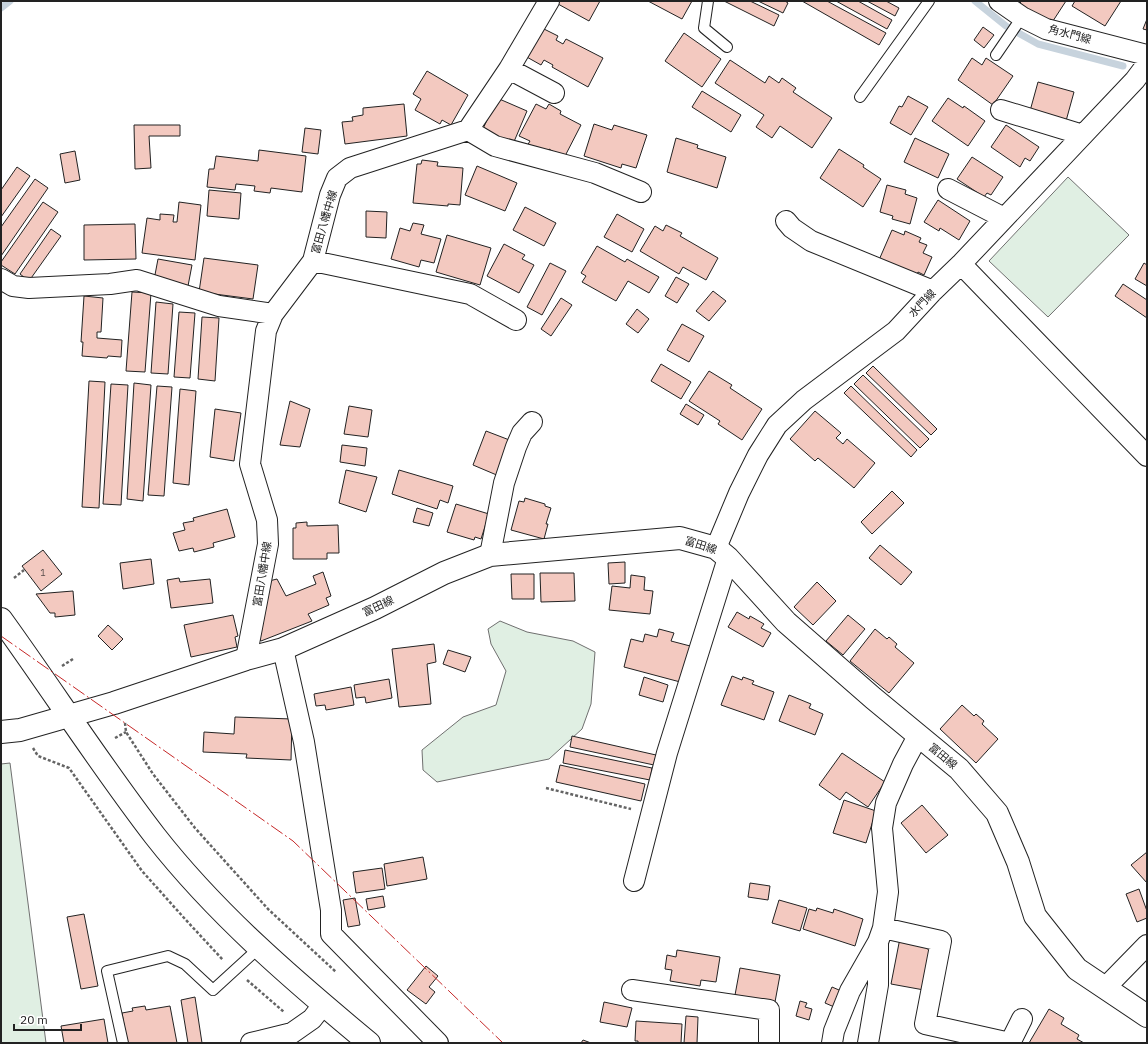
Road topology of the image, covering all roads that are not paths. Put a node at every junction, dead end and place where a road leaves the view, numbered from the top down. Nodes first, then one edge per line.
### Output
1 (549, 1) edge
2 (708, 1) edge
3 (929, 1) edge
4 (999, 1) edge
5 (1020, 20) junction
6 (727, 47) dead end
7 (996, 55) dead end
8 (1147, 55) edge
9 (1147, 64) edge
10 (509, 69) junction
11 (554, 93) dead end
12 (860, 97) dead end
13 (1001, 110) dead end
14 (468, 130) junction
15 (1083, 135) junction
16 (948, 189) dead end
17 (641, 192) dead end
18 (1004, 218) junction
19 (786, 221) dead end
20 (313, 261) junction
21 (961, 264) junction
22 (1, 279) edge
23 (933, 291) junction
24 (273, 314) junction
25 (516, 320) dead end
26 (532, 422) dead end
27 (1147, 456) edge
28 (722, 553) junction
29 (490, 555) junction
30 (1, 619) edge
31 (283, 649) junction
32 (246, 659) junction
33 (69, 716) junction
34 (1, 732) edge
35 (918, 736) junction
36 (634, 881) dead end
37 (881, 935) junction
38 (1147, 945) edge
39 (259, 948) junction
40 (1106, 988) junction
41 (632, 990) dead end
42 (323, 1005) junction
43 (1147, 1016) edge
44 (1022, 1019) dead end
45 (122, 1043) edge
46 (251, 1043) edge
47 (369, 1043) edge
48 (438, 1043) edge
49 (769, 1043) edge
50 (832, 1043) edge
51 (868, 1043) edge
52 (1010, 1043) edge

1 - 10 street
2 - 6 lane
3 - 12 lane
4 - 5 street, 角水門線
5 - 7 lane
5 - 8 street, 角水門線
9 - 15 street, 水門線
10 - 11 street
10 - 14 street
13 - 15 street
14 - 17 street
14 - 20 street, 富田八幡中線
15 - 18 street, 水門線
16 - 18 street
18 - 21 street, 水門線
19 - 23 street
20 - 24 street, 富田八幡中線
20 - 25 street
21 - 23 street, 水門線
21 - 27 street
22 - 24 street
23 - 28 street, 水門線
24 - 32 street, 富田八幡中線
26 - 29 street
28 - 29 street, 富田線
28 - 35 street, 富田線
28 - 36 street, 水門線
29 - 31 street, 富田線
30 - 33 street
31 - 32 street, 富田線
31 - 48 street
32 - 33 street, 富田線
33 - 34 street, 富田線
33 - 39 street
35 - 37 street
35 - 40 street, 富田線
37 - 50 street
37 - 51 street
37 - 52 street
38 - 40 street
39 - 42 street
39 - 45 lane
40 - 43 street, 富田線
41 - 49 street
42 - 46 street
42 - 47 street
44 - 52 street

